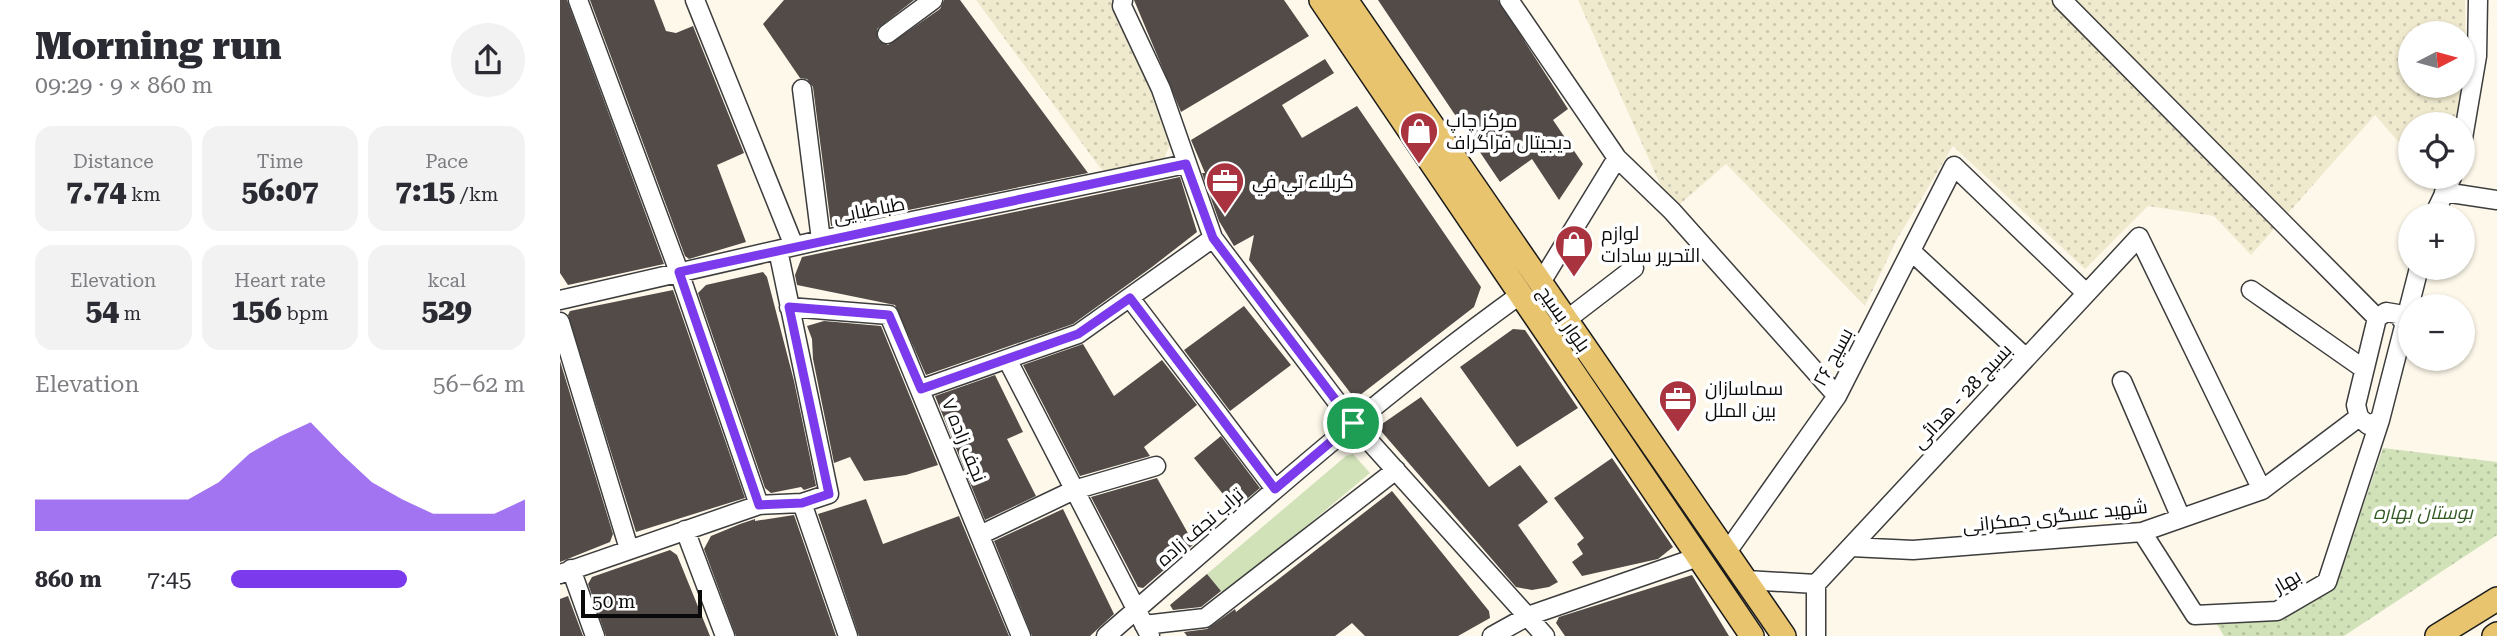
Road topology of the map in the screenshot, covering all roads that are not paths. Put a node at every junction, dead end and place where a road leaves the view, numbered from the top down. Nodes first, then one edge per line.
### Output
1 (578, 0) edge
2 (695, 0) edge
3 (933, 0) edge
4 (1123, 0) edge
5 (1321, 0) edge
6 (1346, 0) edge
7 (1509, 0) edge
8 (2062, 0) edge
9 (2478, 0) edge
10 (887, 34) dead end
11 (802, 89) dead end
12 (2467, 112) edge
13 (1617, 158) junction
14 (1186, 164) junction
15 (2463, 189) edge
16 (2497, 200) edge
17 (1213, 238) junction
18 (821, 240) junction
19 (786, 248) junction
20 (1910, 251) junction
21 (1634, 268) dead end
22 (679, 272) junction
23 (1530, 289) junction
24 (2251, 290) dead end
25 (2086, 293) junction
26 (1130, 298) junction
27 (560, 300) edge
28 (789, 307) junction
29 (2398, 314) edge
30 (2377, 318) junction
31 (1566, 321) junction
32 (560, 322) edge
33 (2398, 352) edge
34 (1007, 359) junction
35 (2026, 359) junction
36 (2364, 369) junction
37 (2122, 381) dead end
38 (921, 389) junction
39 (1837, 396) junction
40 (2359, 417) junction
41 (2380, 421) junction
42 (1353, 423) junction
43 (1156, 466) dead end
44 (1396, 470) junction
45 (1275, 489) junction
46 (2262, 490) junction
47 (1074, 491) junction
48 (802, 503) junction
49 (759, 505) junction
50 (2181, 518) junction
51 (685, 530) junction
52 (2142, 532) junction
53 (980, 536) junction
54 (1851, 547) junction
55 (629, 549) junction
56 (1727, 552) junction
57 (1698, 557) junction
58 (566, 571) edge
59 (1746, 580) junction
60 (1816, 584) junction
61 (2497, 599) edge
62 (1528, 617) junction
63 (1143, 624) edge
64 (595, 636) edge
65 (725, 636) edge
66 (848, 636) edge
67 (1021, 636) edge
68 (1106, 636) edge
69 (1492, 636) edge
70 (1545, 636) edge
71 (1752, 636) edge
72 (1784, 636) edge
73 (1816, 636) edge
74 (2437, 636) edge

1 - 22 street
2 - 19 street
3 - 10 street
4 - 14 street
5 - 23 main road, بلوار بسیج
6 - 23 main road, بلوار بسیج
7 - 13 street
8 - 30 street
9 - 12 street
11 - 18 street
13 - 23 street
13 - 39 street
14 - 17 street
14 - 18 street, طباطبایی
15 - 16 street
17 - 26 street
17 - 42 street
18 - 19 street, طباطبایی
19 - 22 street, طباطبایی
19 - 28 street
20 - 25 street, بسیج ۲۶
20 - 35 street
20 - 39 street, بسیج ۲۶
21 - 31 street
22 - 27 street, طباطبایی
22 - 49 street
23 - 31 main road, بلوار بسیج
23 - 42 street, تراب نجف زاده
23 - 57 main road, بلوار بسیج
24 - 36 street
25 - 35 street, بسیج 28 - هدائی
25 - 46 street, بسیج 28 - هدائی
26 - 34 street
26 - 45 street
28 - 38 street, نجف زاده ۷
28 - 48 street
29 - 30 street
30 - 36 street
31 - 56 main road, بلوار بسیج
32 - 55 street
33 - 41 street
34 - 38 street
34 - 47 street
35 - 54 street, بسیج 28 - هدائی
36 - 40 street
37 - 50 street
38 - 53 street, نجف زاده ۷
39 - 56 street, بسیج ۲۶
40 - 41 street
40 - 46 street, شهید عسگری جمکرانی
41 - 52 street, بهار
42 - 44 street
42 - 45 street, تراب نجف زاده
43 - 47 street
44 - 62 street
44 - 63 street
45 - 63 street, تراب نجف زاده
46 - 50 street, شهید عسگری جمکرانی
47 - 53 street
47 - 63 street
48 - 49 street
48 - 66 street
49 - 51 street
50 - 52 street, شهید عسگری جمکرانی
51 - 55 street
51 - 65 street
52 - 54 street, شهید عسگری جمکرانی
53 - 67 street, نجف زاده ۷
54 - 60 street, بسیج 28 - هدائی
55 - 58 street
56 - 59 main road, بلوار بسیج
57 - 62 street
57 - 71 main road, بلوار بسیج
58 - 64 street
59 - 60 street
59 - 72 main road, بلوار بسیج
60 - 73 street
61 - 74 main road
62 - 69 street
62 - 70 street
63 - 68 street, تراب نجف زاده

